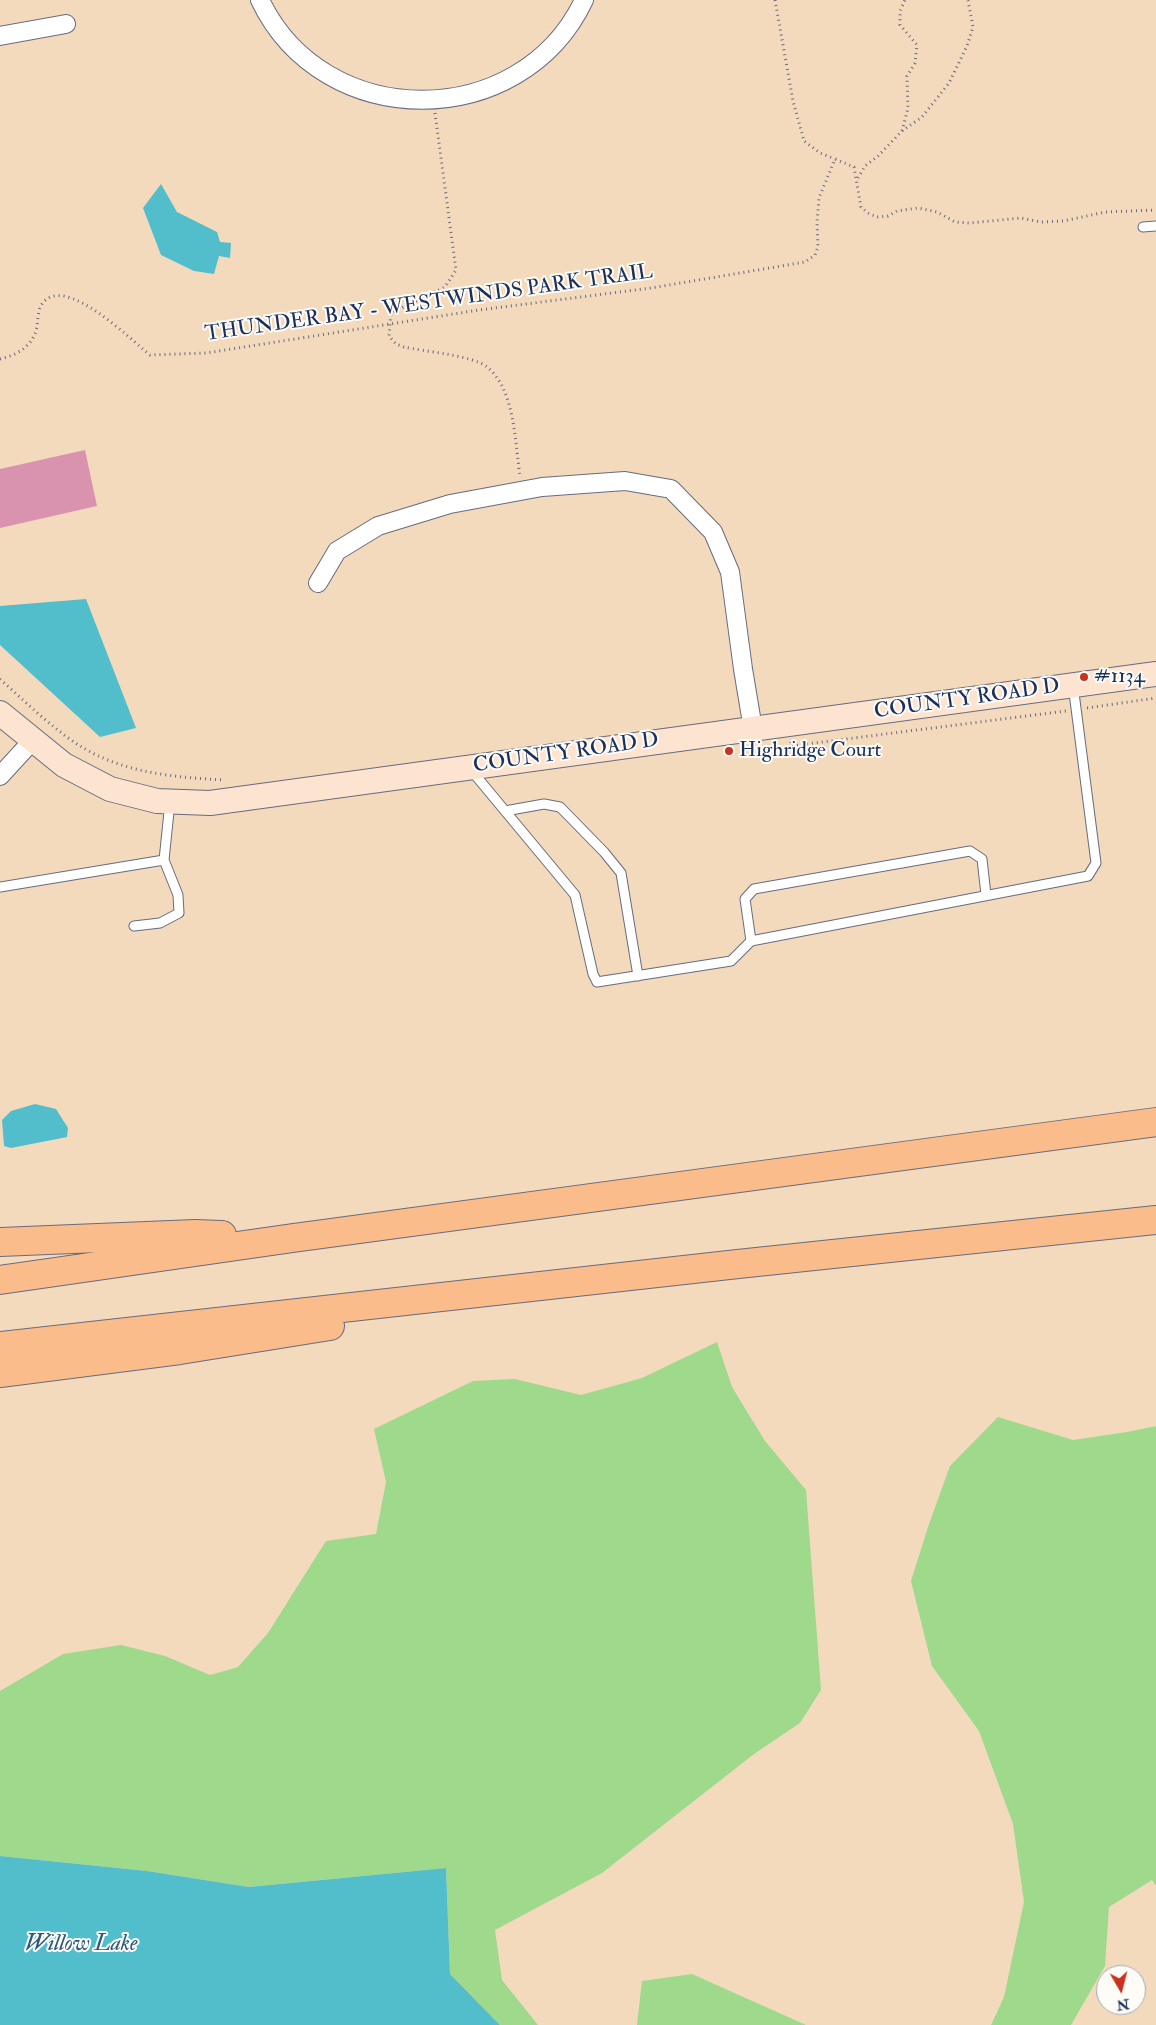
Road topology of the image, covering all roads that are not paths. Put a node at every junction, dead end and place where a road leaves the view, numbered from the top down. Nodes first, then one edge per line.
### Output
1 (260, 0) edge
2 (584, 0) edge
3 (66, 24) dead end
4 (0, 36) edge
5 (1156, 226) edge
6 (1143, 227) dead end
7 (318, 583) dead end
8 (1156, 674) edge
9 (1072, 685) junction
10 (0, 713) edge
11 (753, 729) junction
12 (33, 740) junction
13 (469, 768) junction
14 (0, 776) edge
15 (170, 802) junction
16 (505, 811) junction
17 (164, 860) junction
18 (0, 887) edge
19 (986, 895) junction
20 (134, 926) dead end
21 (751, 941) junction
22 (638, 976) junction
23 (1156, 1122) edge
24 (1156, 1220) edge
25 (293, 1238) junction
26 (0, 1242) edge
27 (738, 1264) junction
28 (0, 1280) edge
29 (0, 1346) edge
30 (0, 1373) edge

1 - 2 street
3 - 4 street
5 - 6 lane
7 - 11 street
8 - 9 street, COUNTY ROAD D
9 - 11 street, COUNTY ROAD D
9 - 19 lane
10 - 12 street, COUNTY ROAD D
11 - 13 street, COUNTY ROAD D
12 - 14 street
12 - 15 street, COUNTY ROAD D
13 - 15 street, COUNTY ROAD D
13 - 16 lane
15 - 17 lane
16 - 22 lane
16 - 22 lane
17 - 18 lane
17 - 20 lane
19 - 21 lane
19 - 21 lane
21 - 22 lane
23 - 25 highway
24 - 27 highway
25 - 26 highway
25 - 28 highway
27 - 29 highway
27 - 30 highway

